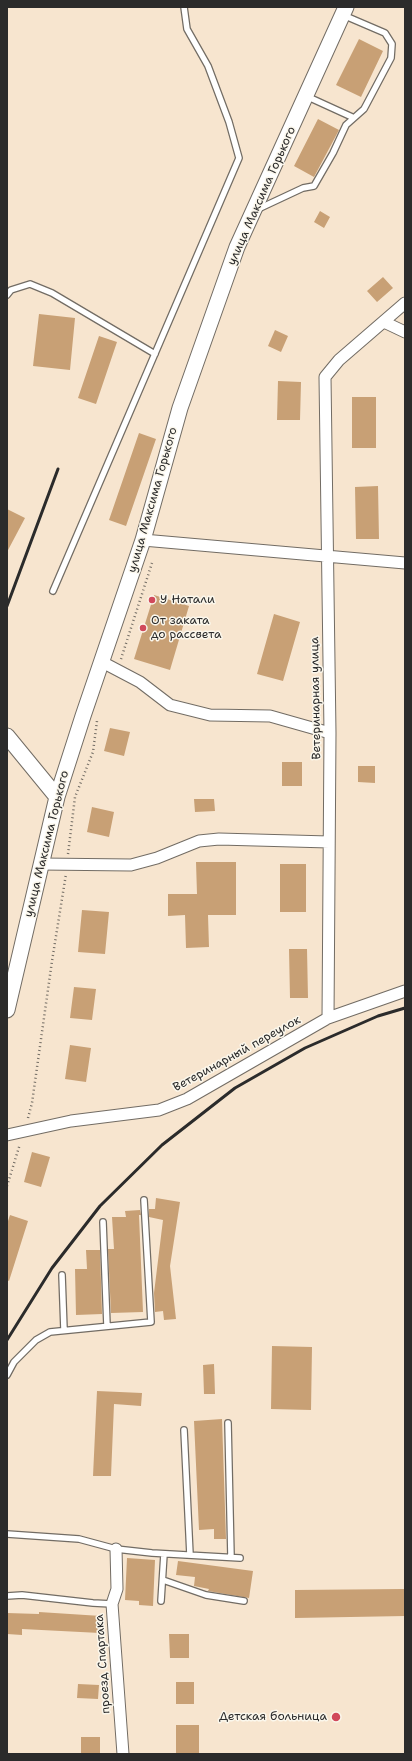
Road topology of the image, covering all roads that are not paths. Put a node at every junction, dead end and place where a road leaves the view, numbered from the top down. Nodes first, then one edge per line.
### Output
1 (184, 7) edge
2 (344, 11) edge
3 (306, 96) junction
4 (352, 117) junction
5 (254, 210) junction
6 (7, 295) edge
7 (405, 303) edge
8 (384, 322) junction
9 (405, 332) edge
10 (155, 354) junction
11 (143, 540) junction
12 (327, 556) junction
13 (405, 563) edge
14 (53, 591) dead end
15 (102, 662) junction
16 (330, 733) junction
17 (7, 736) edge
18 (57, 797) junction
19 (329, 842) junction
20 (42, 864) junction
21 (405, 991) edge
22 (7, 1010) edge
23 (328, 1018) junction
24 (7, 1135) edge
25 (144, 1200) dead end
26 (103, 1222) dead end
27 (62, 1275) dead end
28 (107, 1326) junction
29 (64, 1330) junction
30 (7, 1375) edge
31 (228, 1423) dead end
32 (184, 1430) dead end
33 (7, 1534) edge
34 (116, 1549) junction
35 (164, 1554) junction
36 (190, 1555) junction
37 (231, 1557) junction
38 (240, 1558) dead end
39 (163, 1580) junction
40 (7, 1596) edge
41 (161, 1601) dead end
42 (244, 1601) dead end
43 (112, 1604) junction
44 (123, 1754) edge

1 - 10 lane
2 - 3 street, улица Максима Горького
2 - 4 lane
3 - 4 lane
3 - 5 street, улица Максима Горького
4 - 5 lane
5 - 11 street, улица Максима Горького
6 - 10 lane
7 - 8 street
8 - 9 street
8 - 12 street, Ветеринарная улица
10 - 14 lane
11 - 12 street
11 - 15 street, улица Максима Горького
12 - 13 street
12 - 16 street, Ветеринарная улица
15 - 16 street
15 - 18 street, улица Максима Горького
16 - 19 street, Ветеринарная улица
17 - 18 street
18 - 20 street, улица Максима Горького
19 - 20 street
19 - 23 street, Ветеринарная улица
20 - 22 street, улица Максима Горького
21 - 23 street, Ветеринарный переулок
23 - 24 street, Ветеринарный переулок
25 - 28 lane
26 - 28 lane
27 - 29 lane
28 - 29 lane
29 - 30 lane
31 - 37 lane
32 - 36 lane
33 - 34 lane
34 - 35 lane
34 - 43 street, проезд Спартака
35 - 36 lane
35 - 39 lane
36 - 37 lane
37 - 38 lane
39 - 41 lane
39 - 42 lane
40 - 43 lane
43 - 44 street, проезд Спартака

